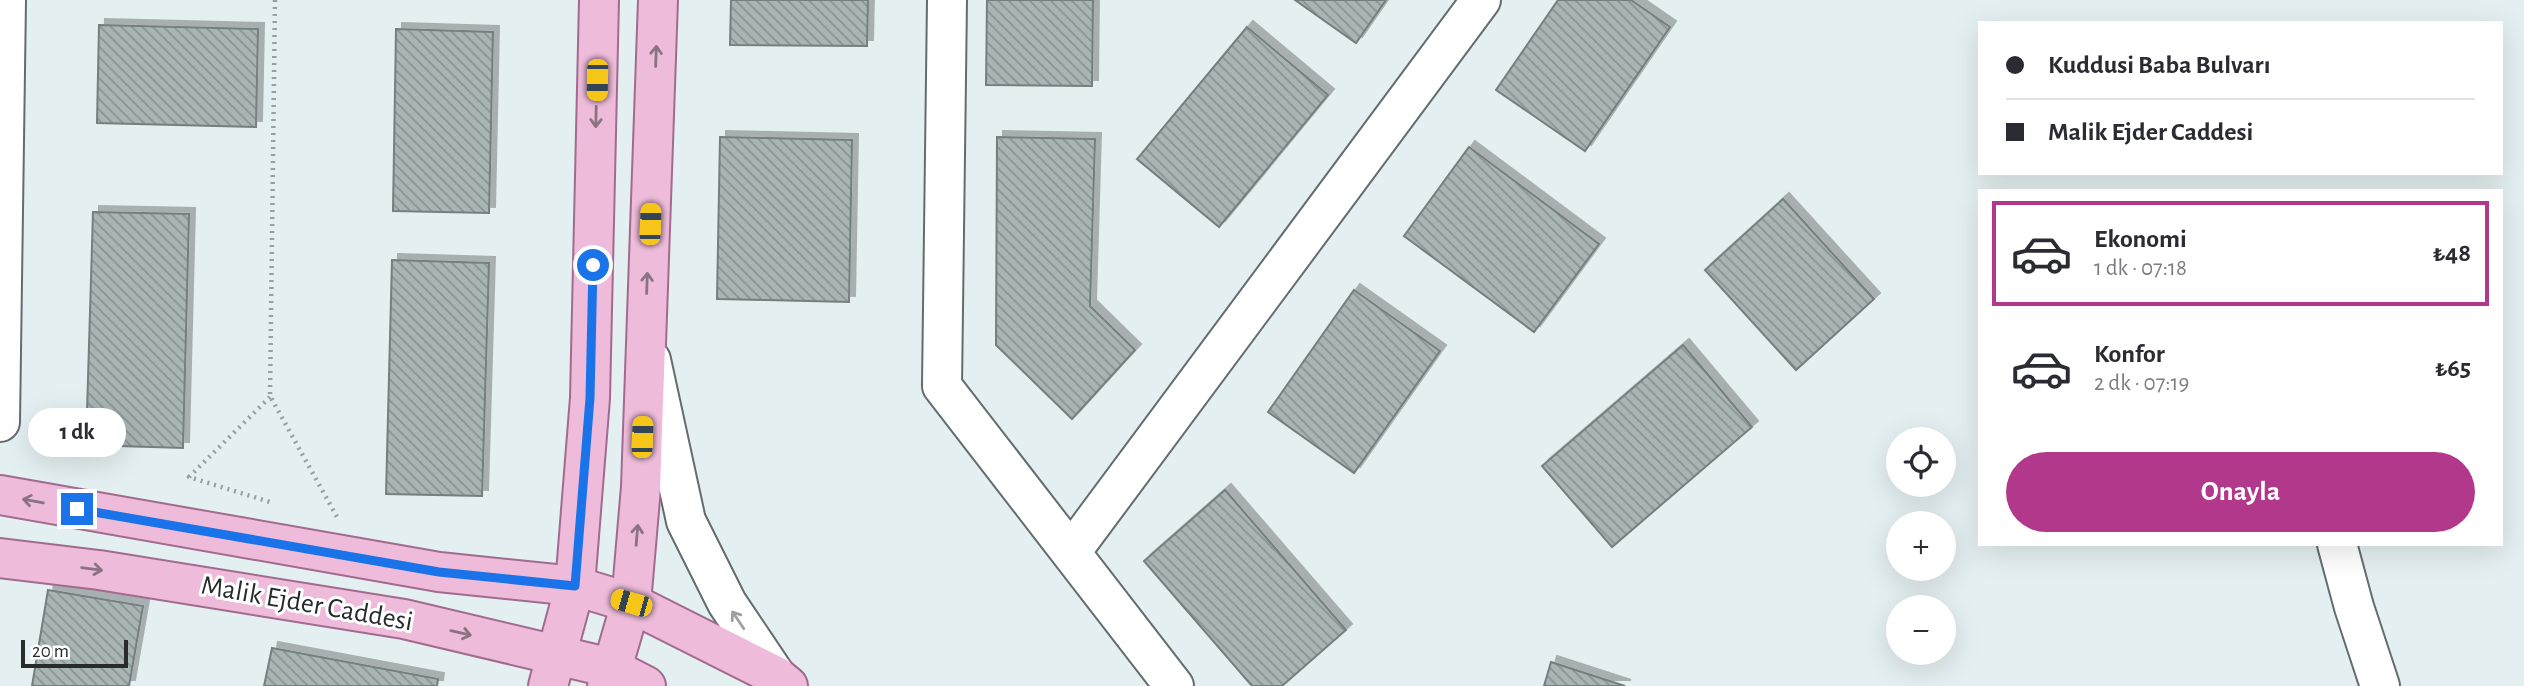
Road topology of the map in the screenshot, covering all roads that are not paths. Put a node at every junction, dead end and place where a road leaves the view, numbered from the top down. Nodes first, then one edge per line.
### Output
1 (6, 0) edge
2 (599, 0) edge
3 (658, 0) edge
4 (947, 0) edge
5 (1480, 0) edge
6 (645, 335) junction
7 (0, 422) edge
8 (0, 495) edge
9 (2338, 546) edge
10 (1071, 552) junction
11 (0, 558) edge
12 (575, 586) junction
13 (631, 603) junction
14 (553, 671) edge
15 (609, 677) edge
16 (782, 681) edge
17 (646, 686) edge
18 (1174, 686) edge
19 (2380, 686) edge

1 - 7 street
2 -> 12 main road
6 -> 3 main road
4 - 10 street
5 - 10 street
13 -> 6 main road
16 -> 6 street
12 -> 8 main road, Malik Ejder Caddesi
9 - 19 street
10 - 18 street
11 -> 14 main road, Malik Ejder Caddesi
12 - 13 main road, Malik Ejder Caddesi
12 - 14 main road
13 - 15 main road
13 - 16 main road, Malik Ejder Caddesi
14 - 15 main road, Malik Ejder Caddesi
15 - 17 main road, Malik Ejder Caddesi

